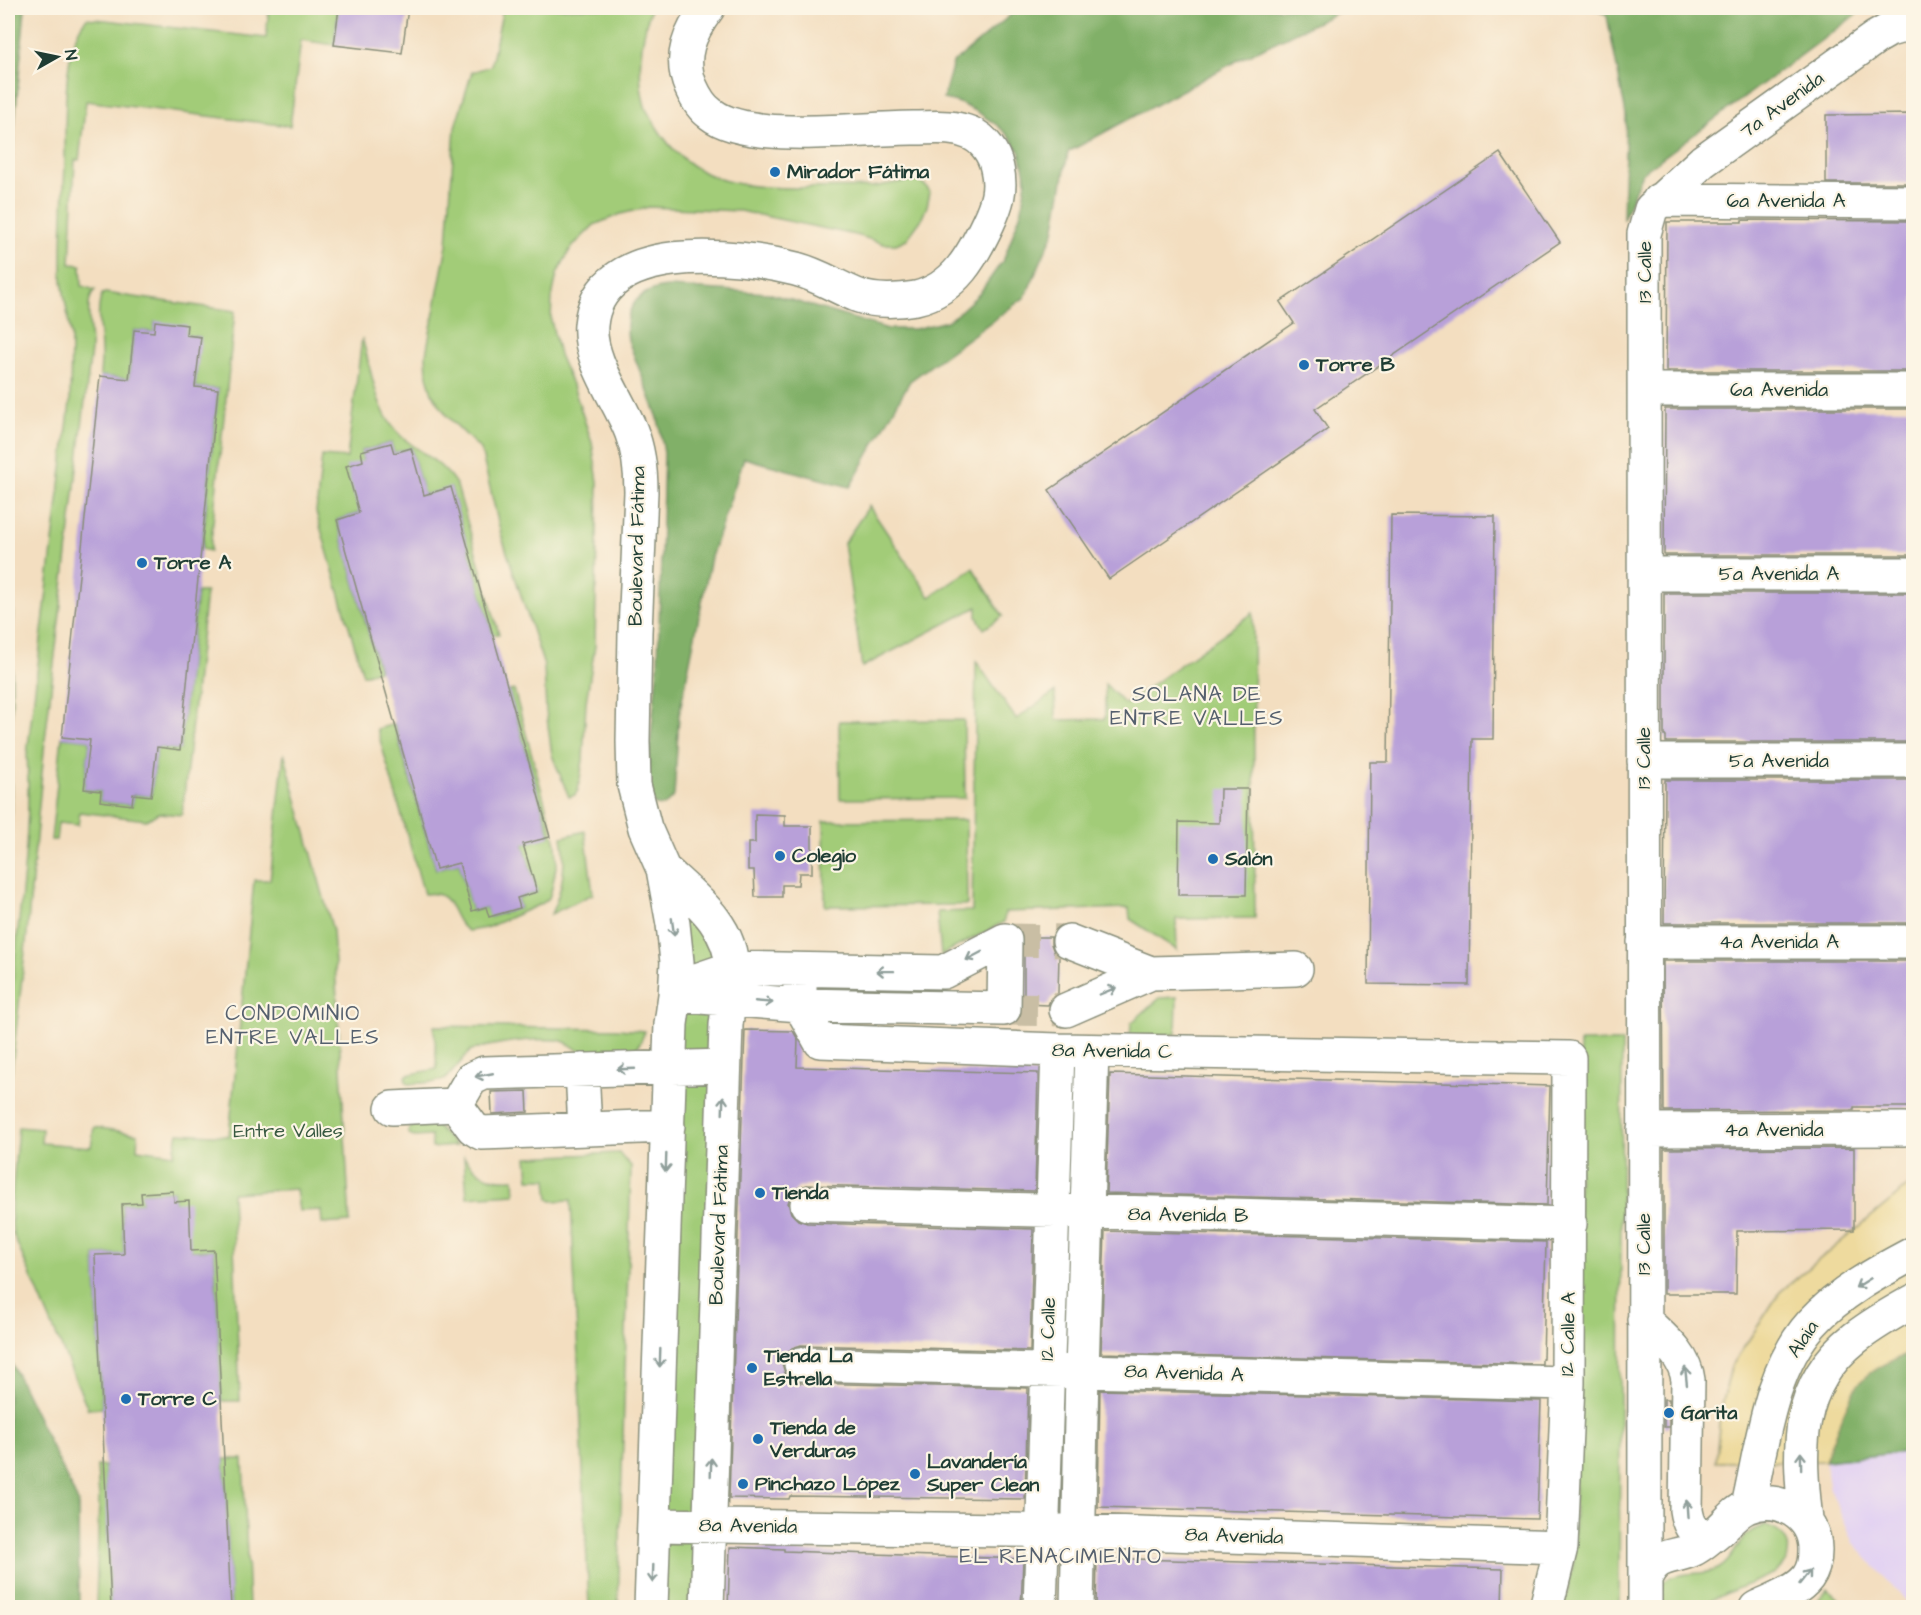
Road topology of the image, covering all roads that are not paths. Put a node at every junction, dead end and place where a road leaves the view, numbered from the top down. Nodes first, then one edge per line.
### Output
1 (708, 8) edge
2 (1914, 23) edge
3 (1659, 200) junction
4 (1914, 202) edge
5 (1645, 390) junction
6 (1914, 390) edge
7 (1644, 574) junction
8 (1914, 574) edge
9 (1914, 760) edge
10 (1644, 761) junction
11 (663, 869) junction
12 (1069, 941) tunnel mouth
13 (1644, 942) junction
14 (1914, 942) edge
15 (1296, 969) dead end
16 (800, 970) junction
17 (943, 972) junction
18 (1151, 973) junction
19 (731, 984) junction
20 (676, 991) junction
21 (800, 1005) junction
22 (942, 1008) junction
23 (1066, 1010) tunnel mouth
24 (1058, 1050) junction
25 (1092, 1051) junction
26 (1569, 1058) joint
27 (724, 1066) junction
28 (670, 1068) junction
29 (582, 1070) junction
30 (456, 1105) junction
31 (392, 1108) dead end
32 (668, 1126) junction
33 (585, 1129) junction
34 (1904, 1129) dead end
35 (1644, 1130) junction
36 (807, 1204) dead end
37 (1069, 1212) junction
38 (1570, 1224) junction
39 (1914, 1253) edge
40 (1914, 1301) edge
41 (1644, 1320) junction
42 (801, 1364) dead end
43 (1065, 1371) junction
44 (1568, 1383) junction
45 (1748, 1506) junction
46 (1806, 1520) junction
47 (654, 1525) junction
48 (710, 1526) junction
49 (1061, 1531) junction
50 (1712, 1536) junction
51 (1561, 1547) junction
52 (1645, 1593) edge
53 (651, 1608) edge
54 (707, 1608) edge
55 (1040, 1608) edge
56 (1077, 1608) edge
57 (1546, 1608) edge
58 (1756, 1608) edge

1 - 11 street, Boulevard Fátima
2 - 3 street, 7a Avenida
3 - 4 street, 6a Avenida A
3 - 5 street, 13 Calle
5 - 6 street, 6a Avenida
5 - 7 street, 13 Calle
7 - 8 street, 5a Avenida A
7 - 10 street, 13 Calle
9 - 10 street, 5a Avenida
10 - 13 street, 13 Calle
11 - 19 street, Boulevard Fátima
11 -> 20 street, Boulevard Fátima
12 - 18 street
13 - 14 street, 4a Avenida A
13 - 35 street, 13 Calle
15 - 18 street
17 -> 16 street
16 - 19 street
16 - 21 street
17 - 22 street
22 -> 17 street
23 -> 18 street
19 - 20 street
19 -> 21 street
19 - 27 street, Boulevard Fátima
20 - 28 street, Boulevard Fátima
21 - 22 street
21 - 24 street, 8a Avenida C
24 - 25 street, 8a Avenida C
24 - 37 street, 12 Calle
25 - 26 street, 8a Avenida C
25 - 37 street, 12 Calle
26 - 38 street, 12 Calle A
27 - 28 street
48 -> 27 street, Boulevard Fátima
28 -> 29 street
28 - 32 street, Boulevard Fátima
29 -> 30 street
29 - 33 street
30 - 31 street
30 - 33 street
32 - 33 street
32 -> 47 street, Boulevard Fátima
34 - 35 street, 4a Avenida
35 - 41 street, 13 Calle
36 - 37 street, 8a Avenida B
37 - 38 street, 8a Avenida B
37 - 43 street, 12 Calle
38 - 44 street, 12 Calle A
39 -> 45 street, Alaia
46 -> 40 street, Alaia
50 -> 41 street
41 - 52 street, 13 Calle
42 - 43 street, 8a Avenida A
43 - 44 street, 8a Avenida A
43 - 49 street, 12 Calle
44 - 51 street, 12 Calle A
45 - 46 street
45 - 50 street, 13 Calle
58 -> 46 street
47 - 48 street, 8a Avenida
47 -> 53 street, Boulevard Fátima
48 - 49 street, 8a Avenida
48 - 54 street, Boulevard Fátima
49 - 51 street, 8a Avenida
49 - 55 street, 12 Calle
49 - 56 street, 12 Calle
50 - 52 street, 13 Calle
51 - 57 street, 12 Calle A

